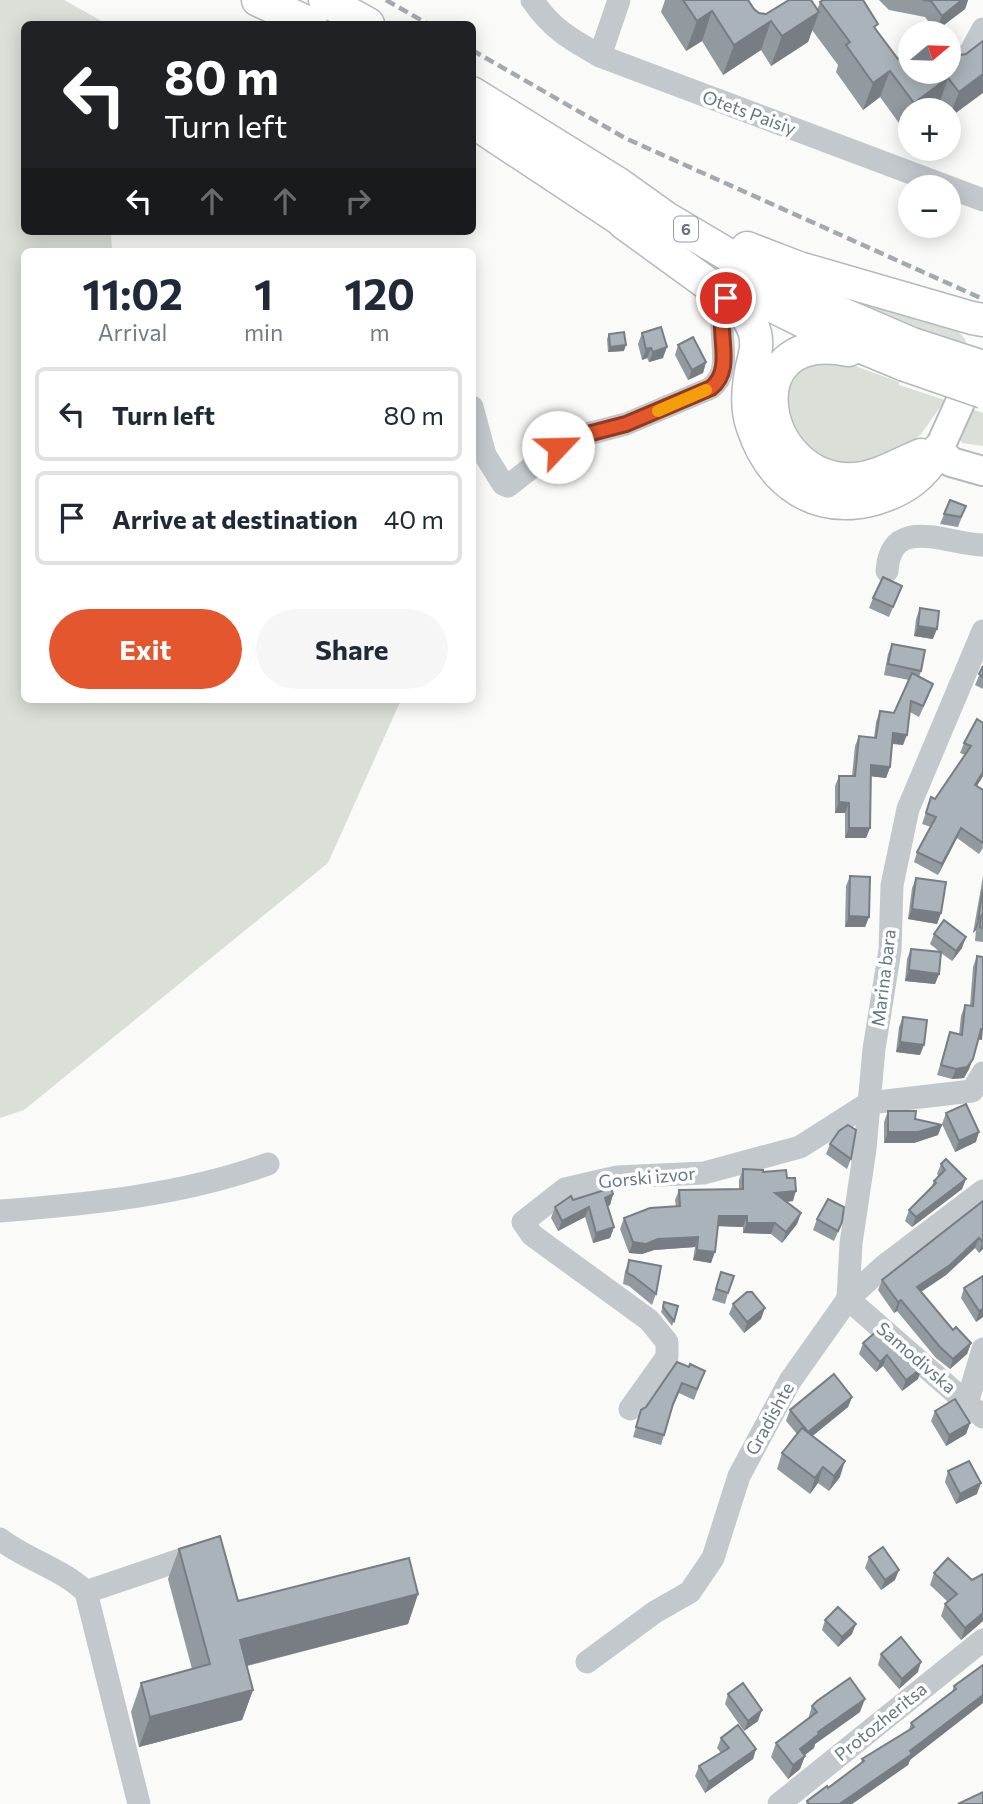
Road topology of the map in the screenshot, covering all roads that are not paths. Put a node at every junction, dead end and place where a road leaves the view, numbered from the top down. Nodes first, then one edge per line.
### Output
1 (258, 0) edge
2 (325, 0) edge
3 (532, 0) edge
4 (620, 0) edge
5 (304, 21) edge
6 (363, 21) edge
7 (983, 29) edge
8 (600, 56) junction
9 (961, 60) edge
10 (476, 95) edge
11 (476, 124) edge
12 (983, 200) edge
13 (666, 218) junction
14 (624, 223) junction
15 (726, 298) junction
16 (983, 320) edge
17 (983, 351) edge
18 (908, 354) junction
19 (983, 367) edge
20 (983, 392) edge
21 (476, 422) edge
22 (941, 442) junction
23 (983, 452) edge
24 (983, 471) edge
25 (983, 545) edge
26 (887, 570) dead end
27 (983, 631) edge
28 (983, 1073) edge
29 (869, 1103) junction
30 (268, 1164) dead end
31 (983, 1191) edge
32 (0, 1211) edge
33 (848, 1299) junction
34 (983, 1349) edge
35 (630, 1409) dead end
36 (975, 1410) edge
37 (0, 1539) edge
38 (189, 1556) edge
39 (86, 1592) junction
40 (983, 1640) edge
41 (587, 1662) dead end
42 (139, 1804) edge
43 (779, 1804) edge

1 - 5 highway
2 - 6 highway
3 - 8 street, Otets Paisiy
4 - 8 street
7 - 9 street
8 - 12 street, Otets Paisiy
10 - 13 highway, 6
11 - 14 highway, 6
13 - 16 highway
13 - 18 highway, 6
14 - 15 highway
14 - 18 highway, 6
15 - 21 street
15 - 22 highway
17 - 22 main road
18 - 19 highway, 6, bridge
18 - 20 highway, 6, bridge
18 - 22 highway
22 - 23 main road
22 - 24 main road
25 - 26 street
27 - 29 street, Marina bara
28 - 29 street, Gorski izvor
29 - 33 street, Marina bara
29 - 35 street, Gorski izvor
30 - 32 street
31 - 33 street, Gradishte
33 - 36 street, Samodivska
33 - 41 street, Gradishte
34 - 36 street
37 - 39 street
38 - 39 street
39 - 42 street
40 - 43 street, Protozheritsa

